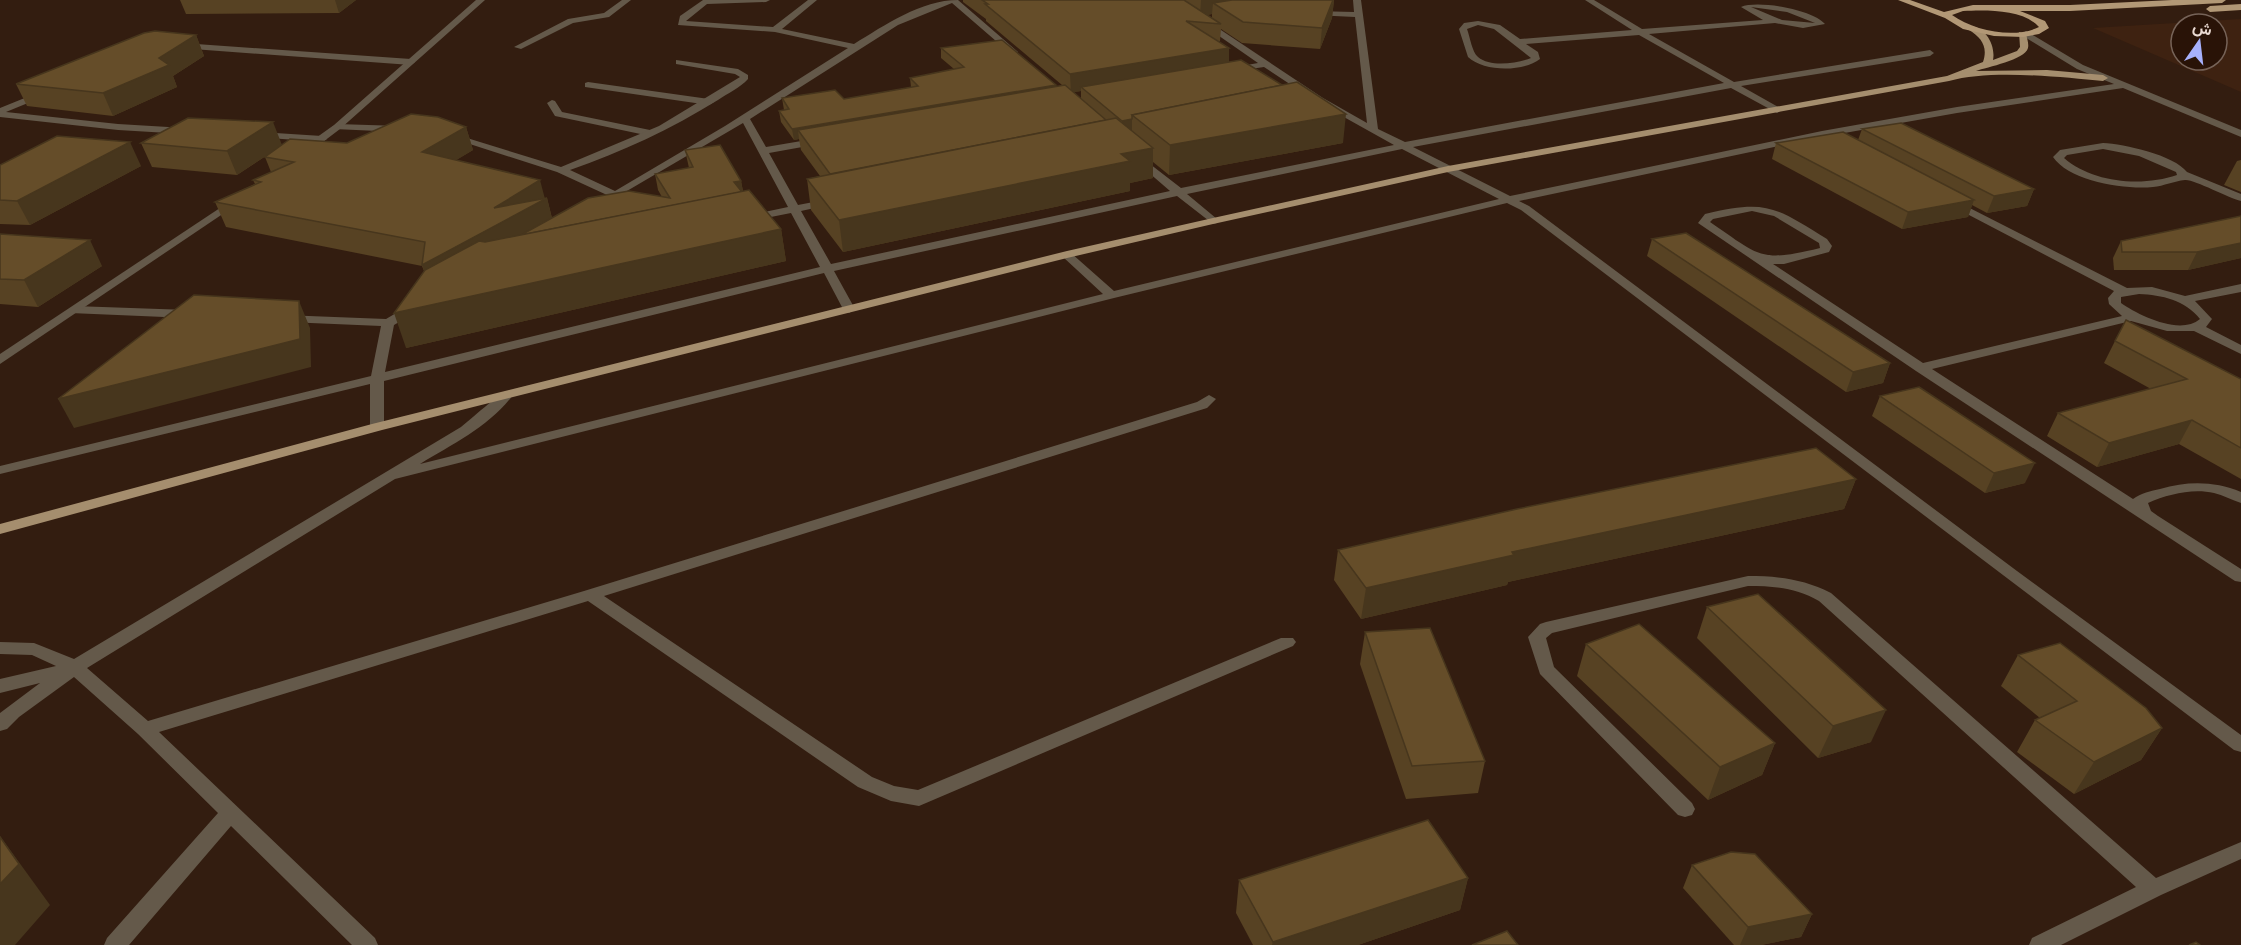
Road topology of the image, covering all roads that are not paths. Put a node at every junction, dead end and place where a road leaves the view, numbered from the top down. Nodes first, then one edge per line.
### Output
1 (481, 0) edge
2 (627, 0) edge
3 (765, 0) edge
4 (813, 0) edge
5 (953, 0) edge
6 (1357, 0) edge
7 (1589, 0) edge
8 (1902, 0) edge
9 (2222, 0) edge
10 (706, 1) edge
11 (1749, 2) edge
12 (1945, 3) dead end
13 (1975, 7) junction
14 (2241, 7) edge
15 (1988, 8) junction
16 (1301, 13) edge
17 (1358, 15) junction
18 (1947, 16) junction
19 (1211, 18) edge
20 (1775, 21) junction
21 (2042, 23) junction
22 (1972, 28) junction
23 (775, 30) junction
24 (1640, 33) junction
25 (2024, 34) junction
26 (1519, 42) junction
27 (169, 46) edge
28 (518, 47) dead end
29 (856, 48) junction
30 (1930, 53) dead end
31 (1023, 61) edge
32 (411, 62) junction
33 (679, 62) dead end
34 (1265, 64) junction
35 (1987, 64) junction
36 (1219, 72) edge
37 (1964, 74) junction
38 (2103, 78) junction
39 (588, 85) dead end
40 (1730, 85) junction
41 (2121, 86) junction
42 (55, 88) edge
43 (709, 102) junction
44 (552, 103) dead end
45 (1777, 110) junction
46 (0, 113) edge
47 (745, 118) junction
48 (118, 127) junction
49 (337, 127) junction
50 (416, 130) edge
51 (1373, 130) junction
52 (198, 131) edge
53 (650, 133) junction
54 (441, 134) edge
55 (1822, 134) junction
56 (2241, 134) edge
57 (254, 135) edge
58 (97, 138) edge
59 (322, 139) junction
60 (833, 139) edge
61 (1842, 145) edge
62 (1401, 146) junction
63 (1127, 148) edge
64 (762, 151) junction
65 (294, 159) edge
66 (1448, 169) junction
67 (561, 170) junction
68 (2183, 174) junction
69 (248, 192) edge
70 (1179, 192) junction
71 (1936, 194) edge
72 (615, 195) junction
73 (2241, 198) edge
74 (1512, 199) junction
75 (840, 200) edge
76 (596, 206) edge
77 (794, 209) junction
78 (736, 221) edge
79 (1213, 221) junction
80 (1067, 255) junction
81 (1757, 258) junction
82 (826, 269) junction
83 (2241, 288) edge
84 (2124, 291) junction
85 (1112, 295) junction
86 (2182, 300) junction
87 (418, 306) edge
88 (849, 309) junction
89 (74, 310) junction
90 (202, 315) edge
91 (2132, 316) junction
92 (271, 318) edge
93 (387, 323) junction
94 (2196, 327) junction
95 (2241, 350) edge
96 (0, 360) edge
97 (1921, 368) junction
98 (377, 379) junction
99 (506, 395) junction
100 (1209, 399) dead end
101 (377, 427) junction
102 (0, 470) edge
103 (387, 477) junction
104 (2241, 498) edge
105 (2144, 513) junction
106 (0, 531) edge
107 (2241, 577) edge
108 (590, 595) junction
109 (1287, 642) dead end
110 (0, 648) edge
111 (75, 668) junction
112 (0, 686) edge
113 (0, 724) edge
114 (145, 729) junction
115 (2241, 745) edge
116 (1685, 809) dead end
117 (231, 812) junction
118 (2241, 850) edge
119 (2153, 890) junction
120 (115, 945) edge
121 (367, 945) edge
122 (2040, 945) edge

1 - 32 street
2 - 28 street
3 - 10 street
4 - 23 street
5 - 29 street
5 - 31 street
6 - 17 street
7 - 24 street
8 - 18 highway
9 - 15 highway
10 - 23 street
11 - 20 street
11 - 20 street
12 - 13 highway
13 - 15 highway
13 - 18 highway
14 - 21 highway
15 - 21 highway
16 - 17 street
17 - 51 street
18 - 22 highway
19 - 34 street
20 - 24 street
21 - 25 highway
22 - 25 highway
22 - 35 main road
23 - 29 street
24 - 26 street
24 - 40 street
25 - 35 main road
25 - 38 street
26 - 26 street
27 - 32 street
29 - 47 street
30 - 40 street
32 - 49 street
33 - 43 street
34 - 36 street
34 - 51 street
35 - 37 main road
37 - 38 main road
37 - 45 main road
38 - 41 street
39 - 43 street
40 - 45 street
40 - 62 street
41 - 55 street
41 - 56 street
42 - 46 street
43 - 53 street
44 - 53 street
45 - 66 main road
46 - 48 street
47 - 64 street
47 - 72 street
48 - 52 street
48 - 58 street
49 - 50 street
49 - 59 street
51 - 62 street
53 - 67 street
54 - 67 street
55 - 61 street
55 - 74 street
57 - 59 street
59 - 65 street
60 - 64 street
62 - 66 street
62 - 70 street
63 - 70 street
64 - 77 street
66 - 74 street
66 - 79 main road
67 - 72 street
68 - 68 street
68 - 73 street
69 - 89 street
70 - 79 street
70 - 82 street
71 - 84 street
72 - 76 street
74 - 85 street
74 - 115 street
75 - 77 street
77 - 78 street
77 - 82 street
79 - 80 main road
80 - 85 street
80 - 88 main road
81 - 81 street
81 - 97 street
82 - 88 street
82 - 98 street
83 - 86 street
84 - 86 street
84 - 91 street
85 - 103 street
86 - 94 street
87 - 93 street
88 - 99 main road
89 - 90 street
89 - 96 street
91 - 94 street
91 - 97 street
92 - 93 street
93 - 98 street
94 - 95 street
97 - 105 street
98 - 101 street
98 - 102 street
99 - 101 main road
99 - 103 street
100 - 108 street
101 - 106 main road
103 - 111 street
104 - 105 street
105 - 107 street
108 - 109 street
108 - 114 street
110 - 111 street
111 - 112 street
111 - 113 street
111 - 114 street
114 - 117 street
116 - 119 street
117 - 120 street
117 - 121 street
118 - 119 street
119 - 122 street

